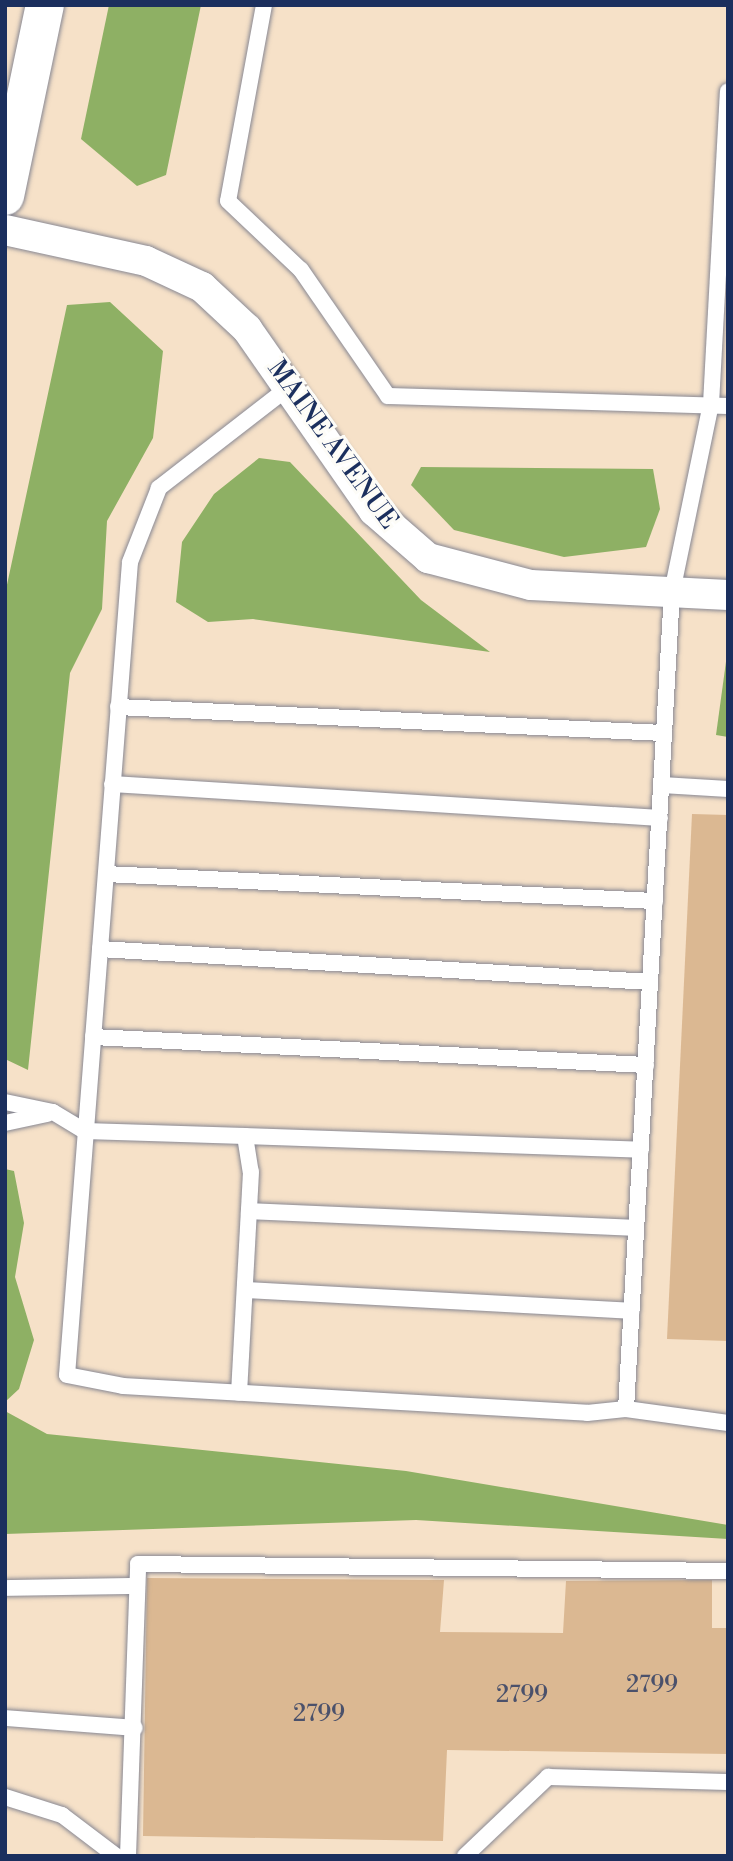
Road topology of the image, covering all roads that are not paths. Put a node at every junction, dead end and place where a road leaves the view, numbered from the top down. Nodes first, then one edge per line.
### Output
1 (45, 5) edge
2 (264, 5) edge
3 (728, 91) edge
4 (5, 196) edge
5 (5, 230) edge
6 (289, 387) junction
7 (720, 405) edge
8 (673, 592) junction
9 (728, 595) edge
10 (118, 706) junction
11 (664, 733) junction
12 (112, 784) junction
13 (662, 785) junction
14 (728, 789) edge
15 (660, 818) junction
16 (106, 874) junction
17 (655, 901) junction
18 (100, 949) junction
19 (650, 982) junction
20 (93, 1037) junction
21 (646, 1065) junction
22 (5, 1102) edge
23 (53, 1112) junction
24 (5, 1123) edge
25 (85, 1131) junction
26 (245, 1136) junction
27 (641, 1150) junction
28 (249, 1211) junction
29 (636, 1228) junction
30 (245, 1290) junction
31 (631, 1311) junction
32 (239, 1393) junction
33 (626, 1409) junction
34 (728, 1423) edge
35 (728, 1571) edge
36 (137, 1586) junction
37 (5, 1588) edge
38 (5, 1718) edge
39 (135, 1728) junction
40 (728, 1782) edge
41 (5, 1797) edge
42 (116, 1856) edge
43 (128, 1856) edge
44 (465, 1856) edge

1 - 4 main road
2 - 7 lane
3 - 7 lane
5 - 6 street, MAINE AVENUE
6 - 8 street, MAINE AVENUE
6 - 10 lane
7 - 8 lane
8 - 9 street, MAINE AVENUE
8 - 11 lane
10 - 11 lane
10 - 12 lane
11 - 13 lane
12 - 15 lane
12 - 16 lane
13 - 14 lane
13 - 15 lane
15 - 17 lane
16 - 17 lane
16 - 18 lane
17 - 19 lane
18 - 19 lane
18 - 20 lane
19 - 21 lane
20 - 21 lane
20 - 25 lane
21 - 27 lane
22 - 23 lane
23 - 24 lane
23 - 25 lane
25 - 26 lane
25 - 32 lane
26 - 27 lane
26 - 28 lane
27 - 29 lane
28 - 29 lane
28 - 30 lane
29 - 31 lane
30 - 31 lane
30 - 32 lane
31 - 33 lane
32 - 33 lane
33 - 34 lane
35 - 36 lane
36 - 37 lane
36 - 39 lane
38 - 39 lane
39 - 43 lane
40 - 44 lane
41 - 42 lane

